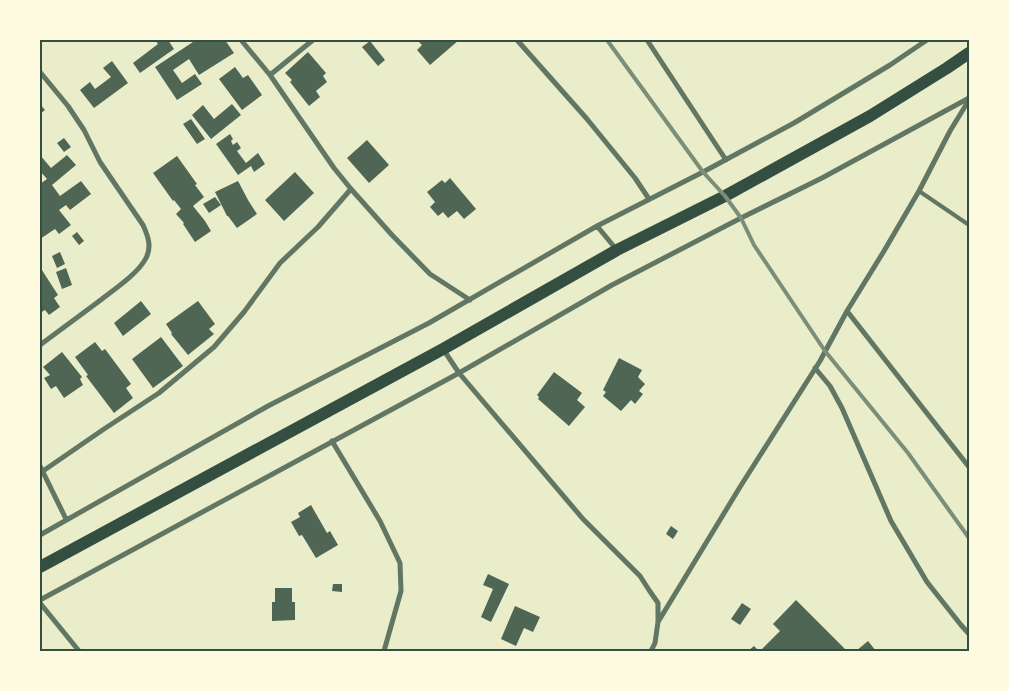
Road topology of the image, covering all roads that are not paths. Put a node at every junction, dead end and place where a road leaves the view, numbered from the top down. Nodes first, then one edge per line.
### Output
1 (241, 40) edge
2 (313, 40) edge
3 (517, 40) edge
4 (647, 40) edge
5 (927, 40) edge
6 (969, 53) edge
7 (40, 72) edge
8 (270, 74) junction
9 (969, 99) edge
10 (726, 160) junction
11 (351, 189) junction
12 (919, 191) junction
13 (649, 199) junction
14 (597, 226) junction
15 (969, 226) edge
16 (616, 250) junction
17 (470, 300) junction
18 (847, 312) junction
19 (40, 345) edge
20 (443, 349) junction
21 (816, 368) junction
22 (459, 373) junction
23 (332, 441) junction
24 (969, 467) edge
25 (42, 469) edge
26 (66, 519) junction
27 (40, 534) edge
28 (40, 567) edge
29 (40, 602) edge
30 (658, 622) junction
31 (969, 634) edge
32 (79, 651) edge
33 (384, 651) edge
34 (652, 651) edge

1 - 8 street
2 - 8 street
3 - 13 street
4 - 10 street
5 - 10 street
6 - 16 main road
7 - 19 street
8 - 11 street
9 - 12 street
9 - 22 street
10 - 13 street
11 - 17 street
11 - 25 street
12 - 15 lane
12 - 18 street
13 - 14 street
14 - 16 street
14 - 17 street
16 - 20 main road
17 - 26 street
18 - 21 street
18 - 24 street
20 - 22 street
20 - 28 main road
21 - 30 street
21 - 31 street
22 - 23 street
22 - 30 street
23 - 29 street
23 - 33 street
25 - 26 street
26 - 27 street
29 - 32 street
30 - 34 street

